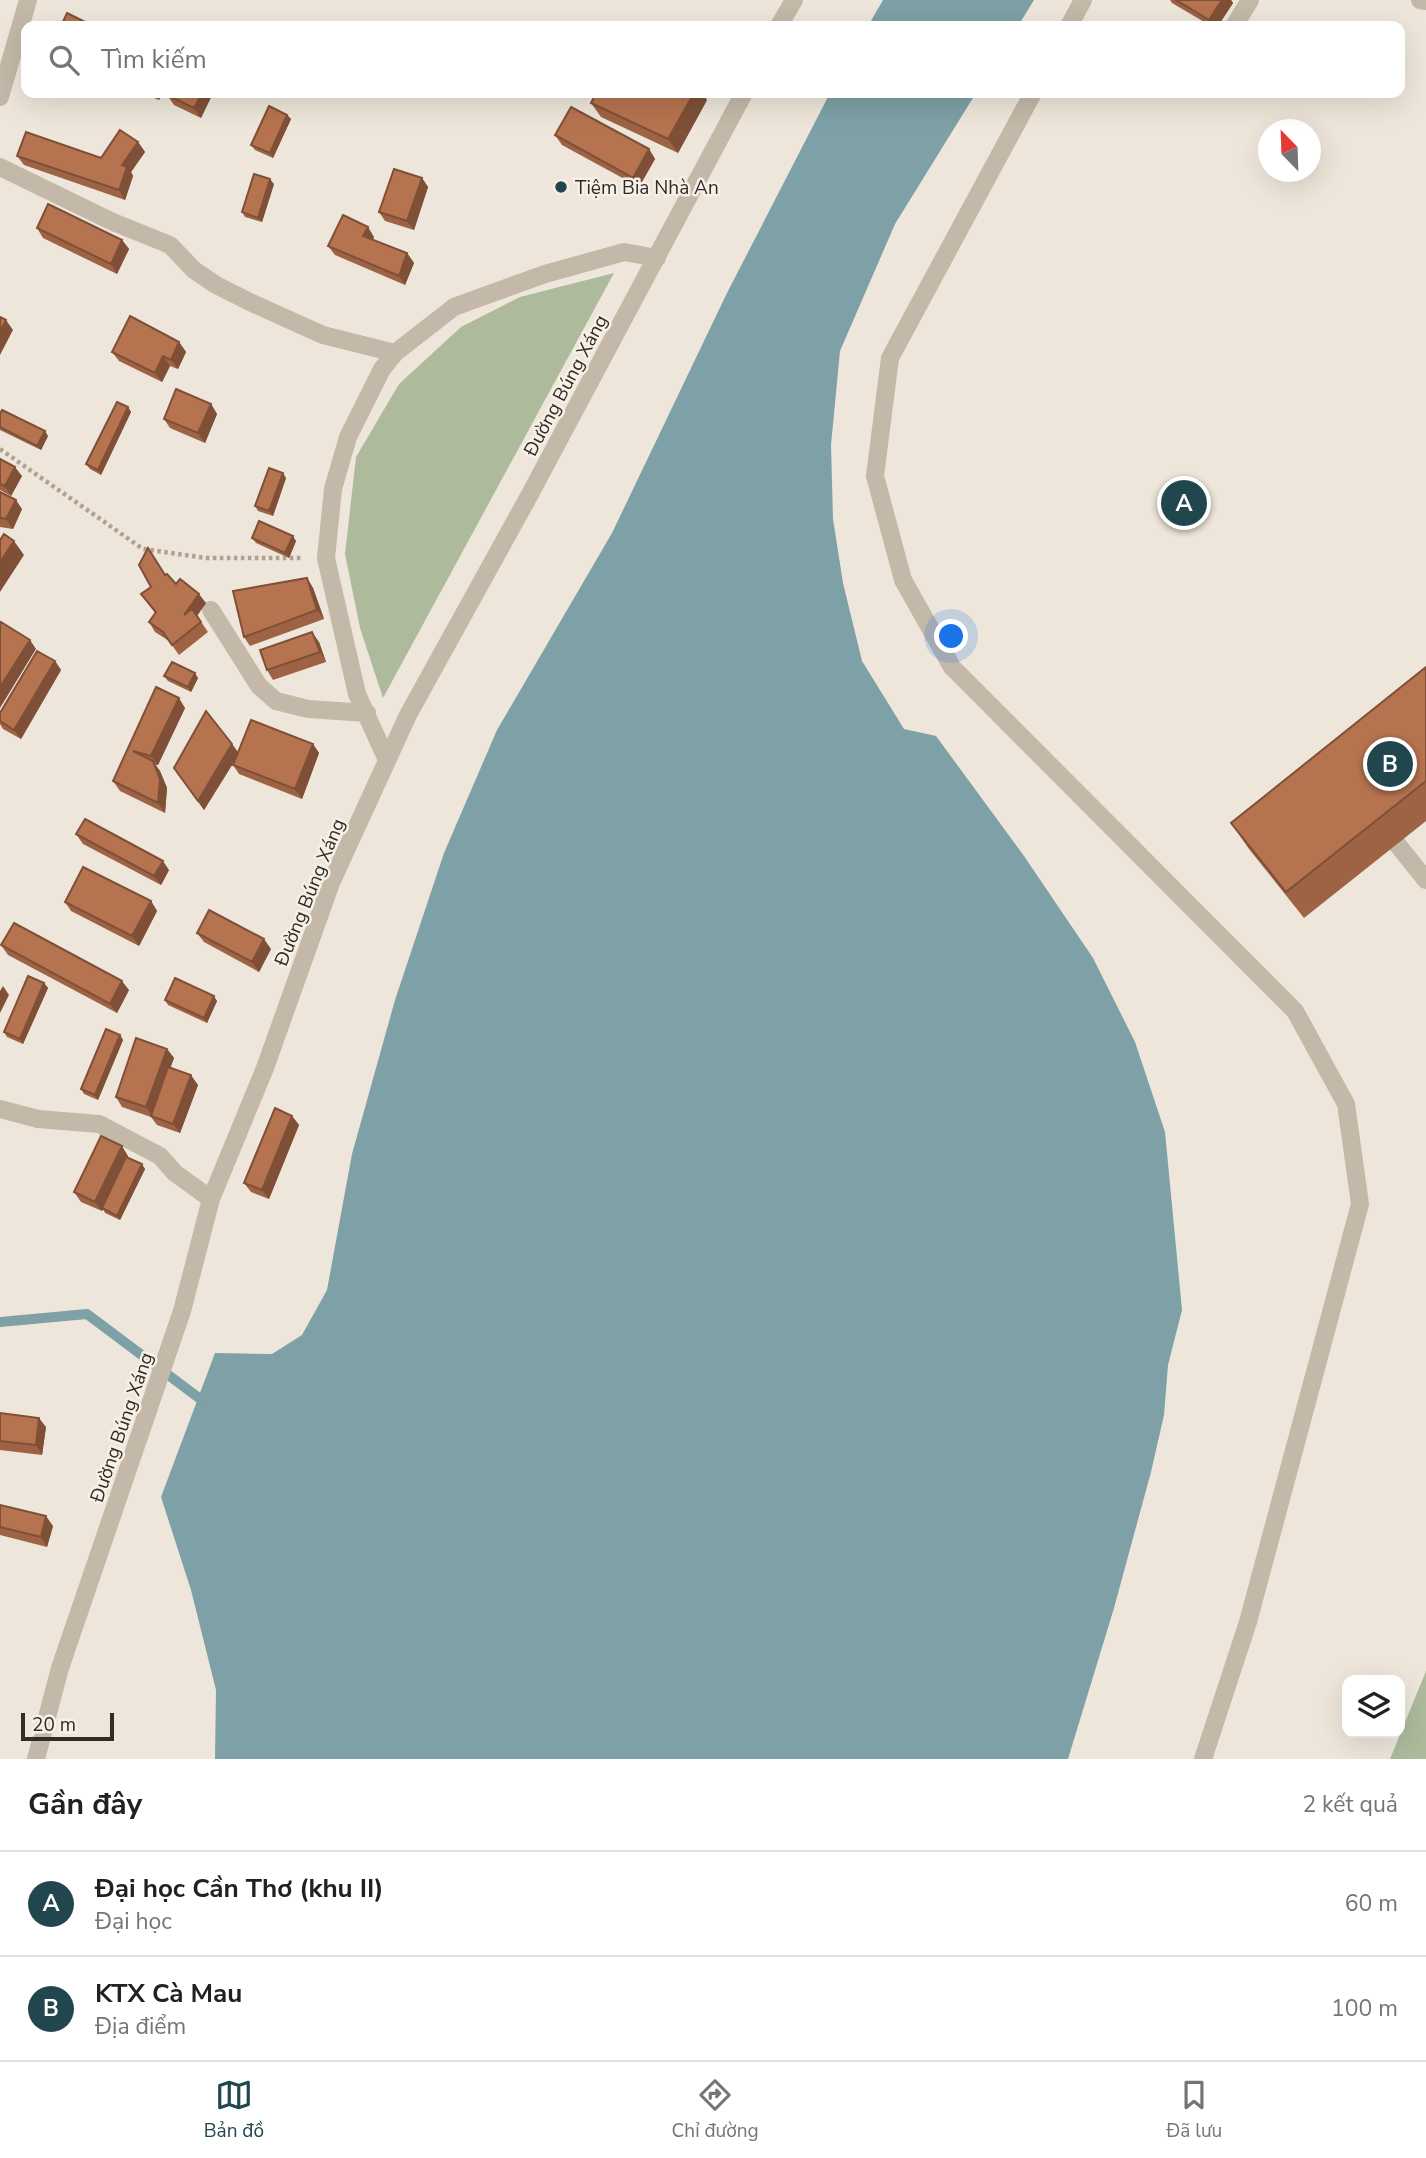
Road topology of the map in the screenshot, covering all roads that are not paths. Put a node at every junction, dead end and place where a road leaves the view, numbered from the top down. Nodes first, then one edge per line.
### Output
1 (28, 0) edge
2 (793, 0) edge
3 (1083, 0) edge
4 (1250, 0) edge
5 (1420, 0) edge
6 (1426, 1) edge
7 (22, 21) edge
8 (782, 21) edge
9 (1072, 21) edge
10 (1237, 21) edge
11 (21, 24) edge
12 (0, 97) edge
13 (741, 98) edge
14 (1030, 98) edge
15 (0, 167) edge
16 (657, 258) junction
17 (394, 353) junction
18 (211, 610) dead end
19 (366, 713) junction
20 (387, 760) junction
21 (1397, 844) edge
22 (1426, 880) edge
23 (0, 1109) edge
24 (211, 1199) junction
25 (36, 1759) edge
26 (1203, 1759) edge

1 - 7 street
2 - 8 street
3 - 9 street
4 - 10 street
5 - 6 street
11 - 12 street
13 - 16 street, Đường Búng Xáng
14 - 26 street
15 - 17 street
16 - 17 street
16 - 20 street, Đường Búng Xáng
17 - 19 street
18 - 19 street
19 - 20 street
20 - 24 street, Đường Búng Xáng
21 - 22 street
23 - 24 street
24 - 25 street, Đường Búng Xáng

